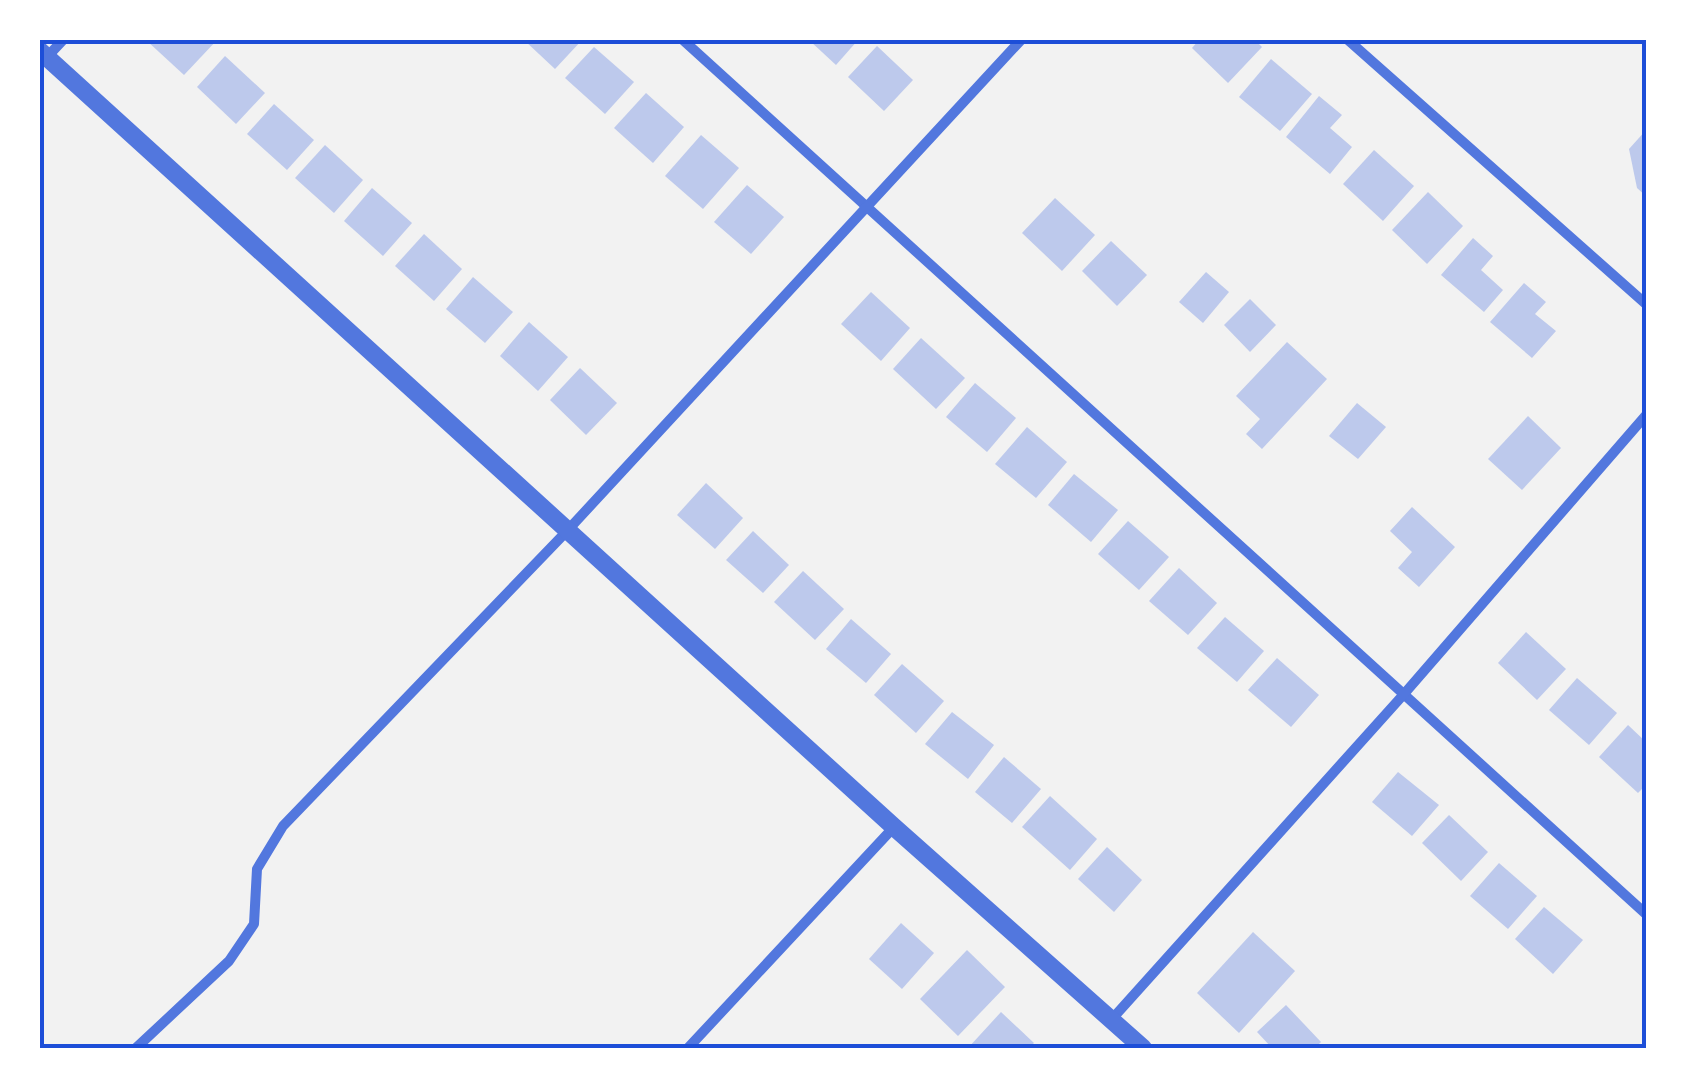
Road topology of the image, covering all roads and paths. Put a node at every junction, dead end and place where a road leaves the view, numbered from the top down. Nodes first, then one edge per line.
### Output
1 (63, 40) edge
2 (682, 40) edge
3 (1020, 40) edge
4 (1348, 40) edge
5 (44, 54) edge
6 (867, 207) junction
7 (1647, 305) edge
8 (1647, 414) edge
9 (567, 531) junction
10 (1404, 694) junction
11 (894, 827) junction
12 (1647, 915) edge
13 (1112, 1020) junction
14 (136, 1048) edge
15 (688, 1048) edge
16 (1143, 1048) edge

1 - 5 street
2 - 6 street
3 - 6 street
4 - 7 street
5 - 9 street
6 - 9 street
6 - 10 street
8 - 10 street
9 - 11 street
9 - 14 street
10 - 12 street
10 - 13 street
11 - 13 street
11 - 15 street
13 - 16 street

